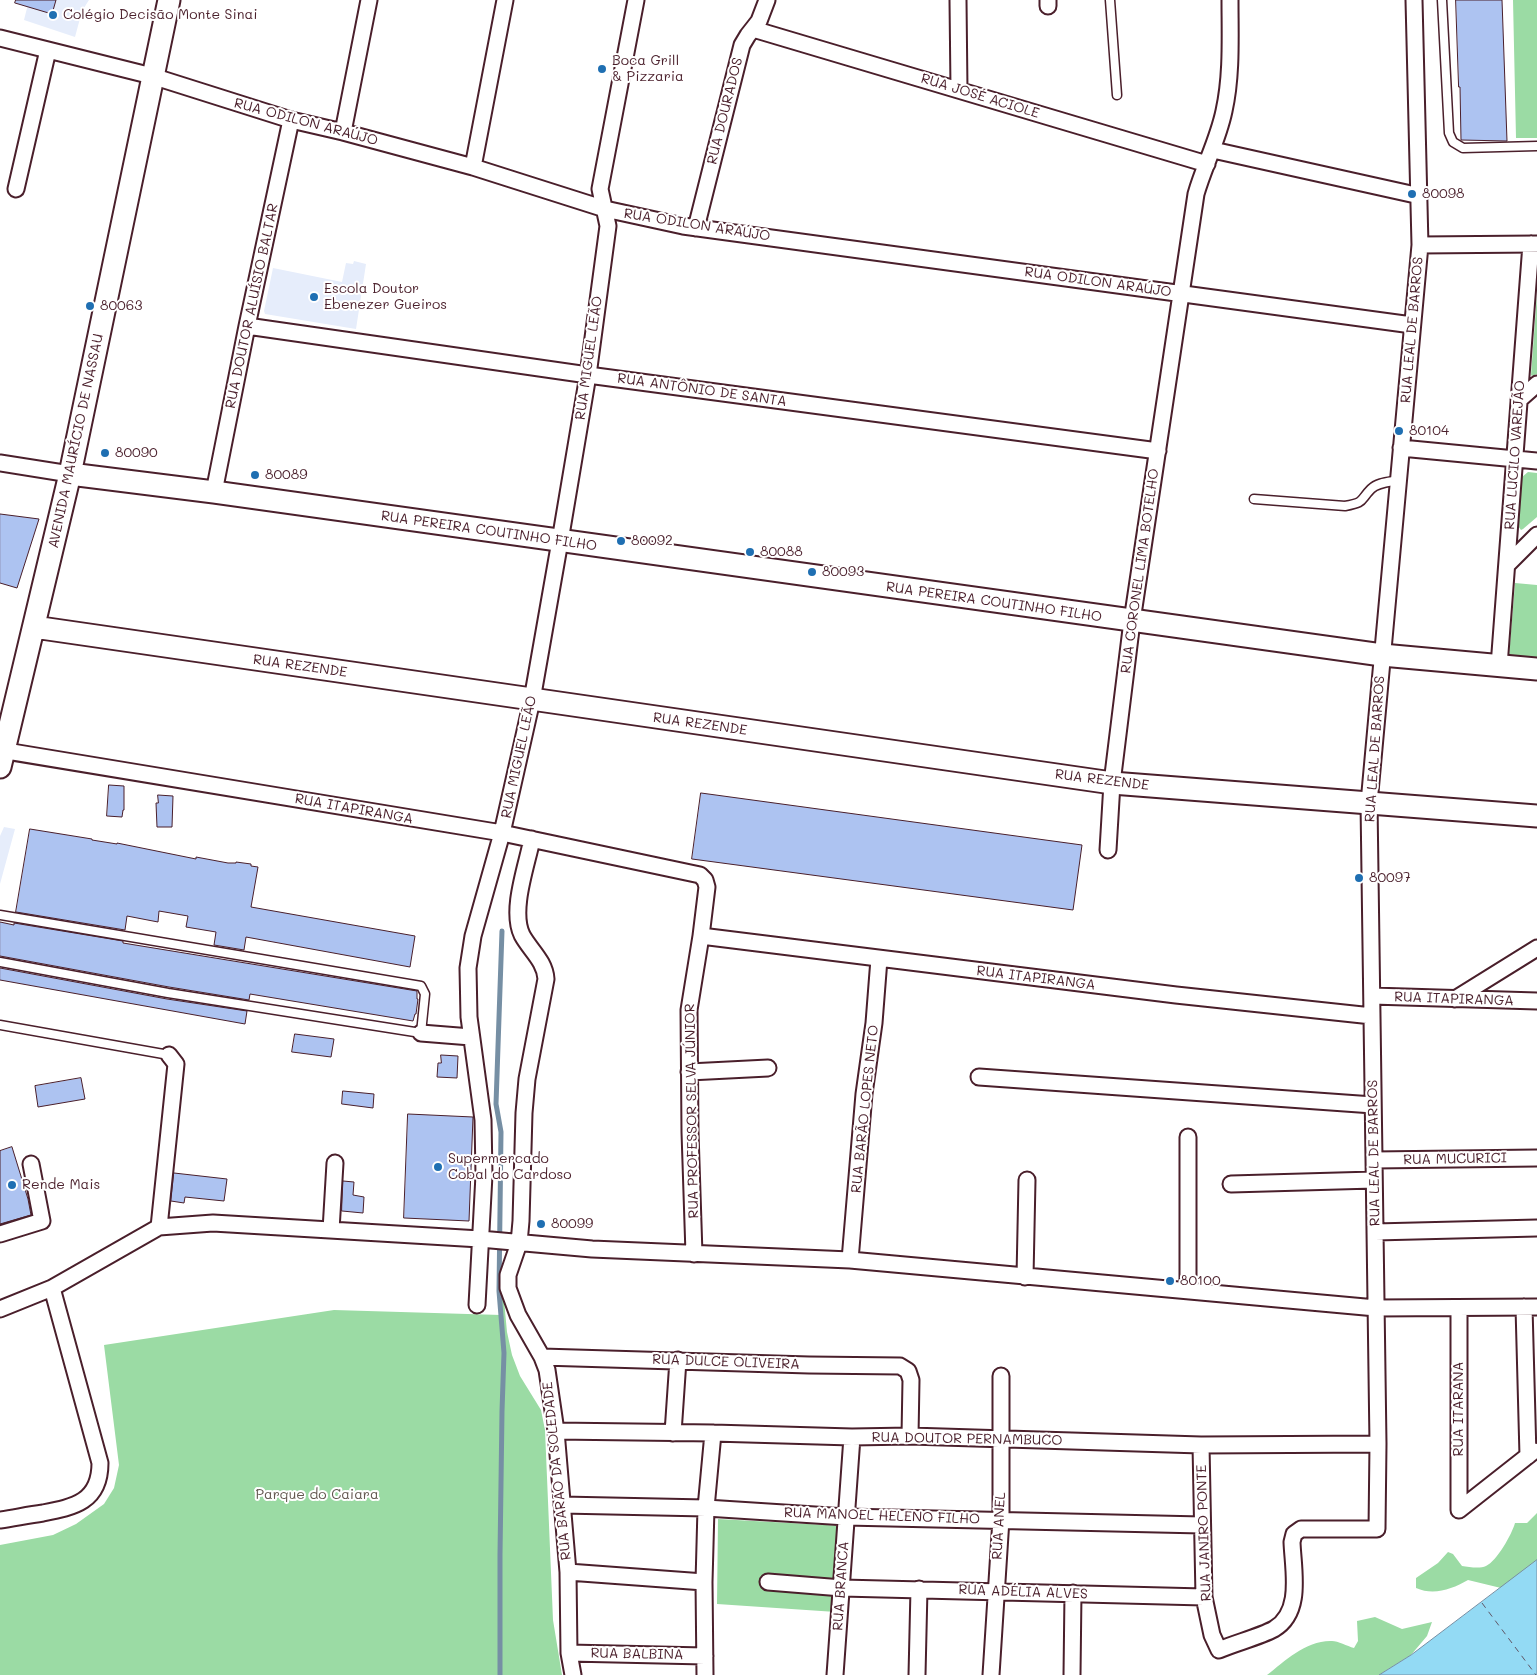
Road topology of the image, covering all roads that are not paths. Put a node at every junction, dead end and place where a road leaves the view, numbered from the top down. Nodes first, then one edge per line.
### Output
1 (169, 0) edge
2 (369, 0) edge
3 (505, 0) edge
4 (636, 0) edge
5 (767, 0) edge
6 (958, 0) edge
7 (1110, 0) edge
8 (1230, 0) edge
9 (1414, 0) edge
10 (1442, 0) edge
11 (754, 29) junction
12 (0, 38) edge
13 (48, 50) junction
14 (152, 76) junction
15 (959, 90) junction
16 (1117, 95) dead end
17 (291, 120) junction
18 (343, 132) junction
19 (1537, 146) edge
20 (1210, 157) junction
21 (473, 167) junction
22 (16, 189) dead end
23 (1420, 196) junction
24 (605, 210) junction
25 (696, 228) junction
26 (1534, 244) edge
27 (1420, 245) junction
28 (1181, 293) junction
29 (1412, 325) junction
30 (247, 326) junction
31 (588, 375) junction
32 (1537, 384) edge
33 (1519, 400) junction
34 (1401, 448) junction
35 (1158, 451) junction
36 (1515, 459) junction
37 (1537, 461) edge
38 (0, 463) edge
39 (70, 474) junction
40 (1398, 480) junction
41 (214, 492) junction
42 (1254, 499) dead end
43 (1537, 535) edge
44 (560, 541) junction
45 (1507, 565) junction
46 (1132, 621) junction
47 (34, 628) junction
48 (1382, 655) junction
49 (1499, 666) junction
50 (1537, 669) edge
51 (532, 700) junction
52 (1, 756) edge
53 (1112, 783) junction
54 (1369, 804) junction
55 (1537, 816) edge
56 (502, 833) junction
57 (532, 839) junction
58 (1108, 850) dead end
59 (705, 880) joint
60 (0, 915) edge
61 (701, 936) junction
62 (1537, 948) edge
63 (879, 959) junction
64 (0, 962) edge
65 (1372, 996) junction
66 (1456, 999) junction
67 (1537, 1001) edge
68 (1372, 1016) junction
69 (0, 1025) edge
70 (421, 1033) junction
71 (471, 1037) junction
72 (169, 1055) joint
73 (768, 1068) dead end
74 (689, 1072) junction
75 (980, 1077) dead end
76 (1373, 1105) junction
77 (1188, 1137) dead end
78 (1537, 1158) edge
79 (1374, 1160) junction
80 (335, 1163) dead end
81 (31, 1164) dead end
82 (1027, 1180) dead end
83 (1374, 1180) junction
84 (1231, 1184) dead end
85 (159, 1227) junction
86 (1537, 1228) edge
87 (331, 1230) junction
88 (1375, 1232) junction
89 (0, 1234) edge
90 (484, 1239) junction
91 (516, 1243) junction
92 (694, 1254) junction
93 (850, 1260) junction
94 (1025, 1277) junction
95 (52, 1288) junction
96 (1188, 1291) junction
97 (477, 1305) dead end
98 (1531, 1307) edge
99 (1376, 1308) junction
100 (1459, 1308) junction
101 (0, 1309) edge
102 (542, 1356) junction
103 (678, 1360) junction
104 (1001, 1376) dead end
105 (556, 1431) junction
106 (673, 1433) junction
107 (713, 1433) junction
108 (910, 1436) junction
109 (852, 1437) junction
110 (1001, 1439) junction
111 (1378, 1444) junction
112 (1201, 1445) junction
113 (1532, 1452) edge
114 (562, 1505) junction
115 (706, 1508) junction
116 (846, 1517) junction
117 (1001, 1519) junction
118 (0, 1520) edge
119 (1202, 1525) junction
120 (568, 1572) junction
121 (704, 1582) junction
122 (768, 1582) dead end
123 (842, 1588) junction
124 (919, 1589) junction
125 (995, 1591) junction
126 (1073, 1593) junction
127 (1204, 1597) junction
128 (1219, 1650) joint
129 (569, 1653) junction
130 (705, 1656) junction
131 (572, 1675) edge
132 (705, 1675) edge
133 (835, 1675) edge
134 (917, 1675) edge
135 (991, 1675) edge
136 (1072, 1675) edge

1 - 14 street, AVENIDA MAURÍCIO DE NASSAU
2 - 18 street
3 - 21 street
4 - 24 street, RUA MIGUEL LEÃO
5 - 11 street, RUA DOURADOS
6 - 15 street
7 - 16 lane
8 - 20 street, RUA CORONEL LIMA BOTELHO
9 - 23 street, RUA LEAL DE BARROS
10 - 19 lane
11 - 15 street, RUA JOSÉ ACIOLE
11 - 25 street, RUA DOURADOS
12 - 13 street, RUA ODILON ARAÚJO
13 - 14 street, RUA ODILON ARAÚJO
13 - 22 street
14 - 17 street, RUA ODILON ARAÚJO
14 - 39 street, AVENIDA MAURÍCIO DE NASSAU
15 - 20 street, RUA JOSÉ ACIOLE
17 - 18 street, RUA ODILON ARAÚJO
17 - 30 street, RUA DOUTOR ALUÍSIO BALTAR
18 - 21 street, RUA ODILON ARAÚJO
20 - 23 street, RUA JOSÉ ACIOLE
20 - 28 street, RUA CORONEL LIMA BOTELHO
21 - 24 street, RUA ODILON ARAÚJO
23 - 27 street, RUA LEAL DE BARROS
24 - 25 street, RUA ODILON ARAÚJO
24 - 31 street, RUA MIGUEL LEÃO
25 - 28 street, RUA ODILON ARAÚJO
26 - 27 street
26 - 33 street, RUA LUCILO VAREJÃO
27 - 29 street, RUA LEAL DE BARROS
28 - 29 street, RUA ODILON ARAÚJO
28 - 35 street, RUA CORONEL LIMA BOTELHO
29 - 34 street, RUA LEAL DE BARROS
30 - 31 street, RUA ANTÔNIO DE SANTA
30 - 41 street, RUA DOUTOR ALUÍSIO BALTAR
31 - 35 street, RUA ANTÔNIO DE SANTA
31 - 44 street, RUA MIGUEL LEÃO
32 - 33 street
33 - 36 street, RUA LUCILO VAREJÃO
34 - 36 street
34 - 40 street, RUA LEAL DE BARROS
35 - 46 street, RUA CORONEL LIMA BOTELHO
36 - 37 street
36 - 45 street, RUA LUCILO VAREJÃO
38 - 39 street
39 - 41 street, RUA PEREIRA COUTINHO FILHO
39 - 47 street, AVENIDA MAURÍCIO DE NASSAU
40 - 42 lane
40 - 48 street, RUA LEAL DE BARROS
41 - 44 street, RUA PEREIRA COUTINHO FILHO
43 - 45 street
44 - 46 street, RUA PEREIRA COUTINHO FILHO
44 - 51 street, RUA MIGUEL LEÃO
45 - 49 street, RUA LUCILO VAREJÃO
46 - 48 street, RUA PEREIRA COUTINHO FILHO
46 - 53 street, RUA CORONEL LIMA BOTELHO
47 - 51 street, RUA REZENDE
47 - 52 street, AVENIDA MAURÍCIO DE NASSAU
48 - 49 street, RUA PEREIRA COUTINHO FILHO
48 - 54 street, RUA LEAL DE BARROS
49 - 50 street, RUA PEREIRA COUTINHO FILHO
51 - 53 street, RUA REZENDE
51 - 56 street, RUA MIGUEL LEÃO
52 - 56 street, RUA ITAPIRANGA
53 - 54 street, RUA REZENDE
53 - 58 street, RUA CORONEL LIMA BOTELHO
54 - 55 street, RUA REZENDE
54 - 65 street, RUA LEAL DE BARROS
56 - 57 street, RUA ITAPIRANGA
56 - 71 street, RUA MIGUEL LEÃO
57 - 59 street, RUA ITAPIRANGA
57 - 91 street, RUA BARÃO DA SOLEDADE
59 - 61 street, RUA PROFESSOR SELVA JÚNIOR
60 - 70 lane
61 - 63 street, RUA ITAPIRANGA
61 - 74 street, RUA PROFESSOR SELVA JÚNIOR
62 - 66 street
63 - 68 street, RUA ITAPIRANGA
63 - 93 street, RUA BARÃO LOPES NETO
64 - 70 lane
65 - 66 street, RUA ITAPIRANGA
65 - 68 street, RUA LEAL DE BARROS
66 - 67 street, RUA ITAPIRANGA
68 - 76 street, RUA LEAL DE BARROS
69 - 72 lane
70 - 71 street
71 - 90 street, RUA MIGUEL LEÃO
72 - 85 street
73 - 74 street
74 - 92 street, RUA PROFESSOR SELVA JÚNIOR
75 - 76 street
76 - 79 street, RUA LEAL DE BARROS
77 - 96 street
78 - 79 street, RUA MUCURICI
79 - 83 street, RUA LEAL DE BARROS
80 - 87 street
81 - 89 street
82 - 94 street
83 - 84 street
83 - 88 street, RUA LEAL DE BARROS
85 - 87 street
85 - 95 street
86 - 88 street
87 - 90 street
88 - 99 street, RUA LEAL DE BARROS
90 - 91 street
90 - 97 street, RUA MIGUEL LEÃO
91 - 92 street
91 - 102 street, RUA BARÃO DA SOLEDADE
92 - 93 street
93 - 94 street
94 - 96 street
95 - 101 street
95 - 118 street
96 - 99 street
98 - 100 street
98 - 113 street
99 - 100 street
99 - 111 street, RUA LEAL DE BARROS
100 - 113 street, RUA ITARANA
102 - 103 street, RUA DULCE OLIVEIRA
102 - 105 street, RUA BARÃO DA SOLEDADE
103 - 106 street
103 - 108 street, RUA DULCE OLIVEIRA
104 - 110 street, RUA ANEL
105 - 106 street, RUA DOUTOR PERNAMBUCO
105 - 114 street, RUA BARÃO DA SOLEDADE
106 - 107 street, RUA DOUTOR PERNAMBUCO
107 - 109 street, RUA DOUTOR PERNAMBUCO
107 - 115 street
108 - 109 street, RUA DOUTOR PERNAMBUCO
108 - 110 street, RUA DOUTOR PERNAMBUCO
109 - 116 street, RUA BRANCA
110 - 112 street, RUA DOUTOR PERNAMBUCO
110 - 117 street, RUA ANEL
111 - 112 street, RUA DOUTOR PERNAMBUCO
111 - 128 street, RUA LEAL DE BARROS
112 - 119 street, RUA JANIRO PONTE
114 - 115 street, RUA MANOEL HELENO FILHO
114 - 120 street, RUA BARÃO DA SOLEDADE
115 - 116 street, RUA MANOEL HELENO FILHO
115 - 121 street
116 - 117 street, RUA MANOEL HELENO FILHO
116 - 123 street, RUA BRANCA
117 - 119 street, RUA MANOEL HELENO FILHO
117 - 125 street, RUA ANEL
119 - 127 street, RUA JANIRO PONTE
120 - 121 street
120 - 129 street, RUA BARÃO DA SOLEDADE
121 - 130 street
122 - 123 street, RUA ADÉLIA ALVES
123 - 124 street, RUA ADÉLIA ALVES
123 - 133 street, RUA BRANCA
124 - 125 street, RUA ADÉLIA ALVES
124 - 134 street
125 - 126 street, RUA ADÉLIA ALVES
125 - 135 street, RUA ANEL
126 - 127 street, RUA ADÉLIA ALVES
126 - 136 street
127 - 128 street, RUA JANIRO PONTE
129 - 130 street, RUA BALBINA
129 - 131 street, RUA BARÃO DA SOLEDADE
130 - 132 street

